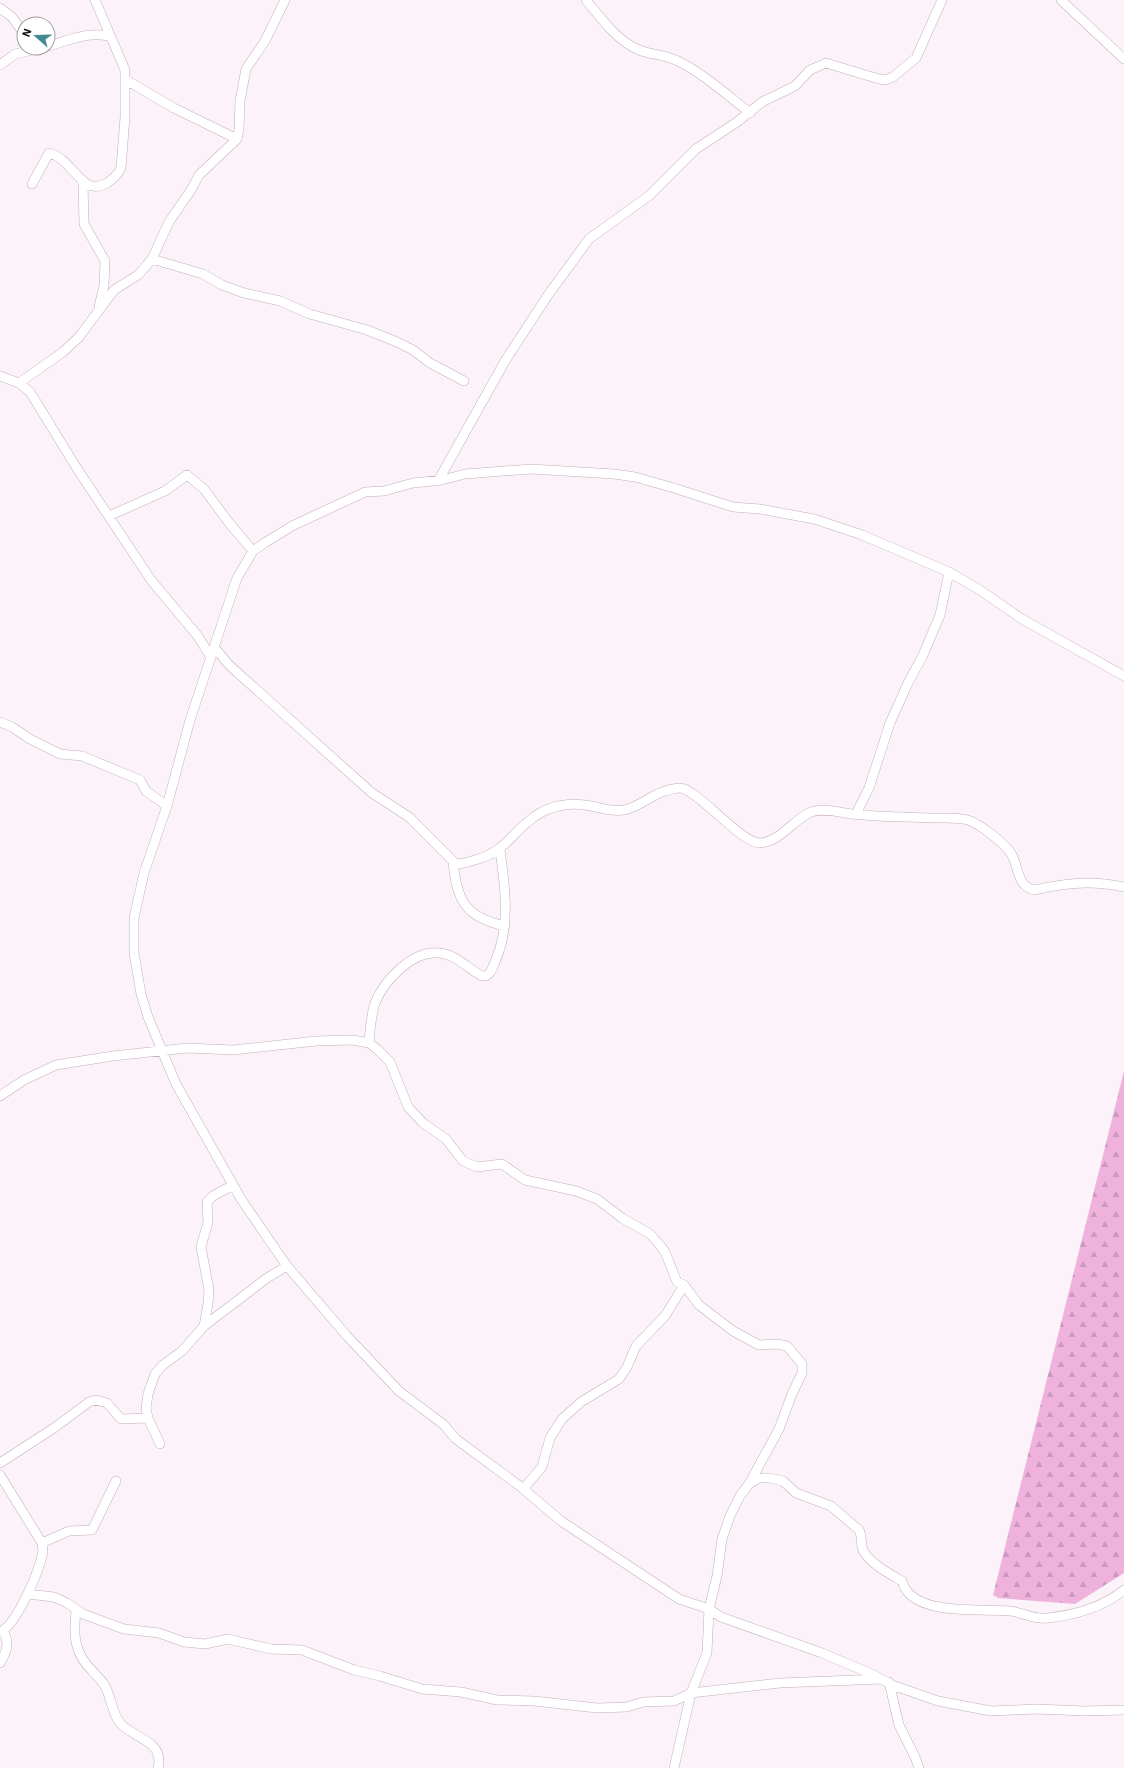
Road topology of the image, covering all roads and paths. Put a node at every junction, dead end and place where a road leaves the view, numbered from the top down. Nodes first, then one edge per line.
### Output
1 (96, 0) edge
2 (286, 0) edge
3 (586, 0) edge
4 (942, 0) edge
5 (1061, 0) edge
6 (0, 8) edge
7 (16, 23) edge
8 (111, 37) junction
9 (56, 44) edge
10 (16, 54) edge
11 (1124, 59) edge
12 (0, 65) edge
13 (126, 80) junction
14 (750, 113) junction
15 (237, 139) junction
16 (82, 182) junction
17 (32, 184) dead end
18 (152, 259) junction
19 (96, 314) junction
20 (0, 376) edge
21 (464, 381) dead end
22 (20, 383) junction
23 (438, 480) junction
24 (109, 516) junction
25 (253, 551) junction
26 (949, 572) junction
27 (215, 648) junction
28 (211, 657) junction
29 (1124, 676) edge
30 (0, 722) edge
31 (167, 806) junction
32 (856, 814) junction
33 (500, 850) junction
34 (453, 862) junction
35 (1124, 887) edge
36 (505, 926) junction
37 (369, 1043) junction
38 (161, 1050) junction
39 (0, 1096) edge
40 (233, 1184) junction
41 (287, 1266) junction
42 (684, 1285) junction
43 (204, 1326) junction
44 (148, 1418) junction
45 (160, 1444) dead end
46 (0, 1463) edge
47 (0, 1475) edge
48 (116, 1481) dead end
49 (749, 1484) junction
50 (523, 1489) junction
51 (42, 1542) junction
52 (1124, 1590) edge
53 (28, 1594) junction
54 (709, 1609) junction
55 (76, 1610) junction
56 (2, 1631) edge
57 (0, 1663) edge
58 (885, 1681) junction
59 (691, 1693) junction
60 (1124, 1710) edge
61 (158, 1768) edge
62 (674, 1768) edge
63 (918, 1768) edge

1 - 8 street
2 - 15 street
3 - 14 street
4 - 14 street
5 - 11 street
6 - 7 street
8 - 9 street
8 - 13 street
10 - 12 street
13 - 15 street
13 - 16 street
14 - 23 street
15 - 18 street
16 - 17 street
16 - 19 street
18 - 19 street
18 - 21 street
19 - 22 street
20 - 22 street
22 - 24 street
23 - 25 street
23 - 26 street
24 - 25 street
24 - 28 street
25 - 27 street
26 - 29 street
26 - 32 street
27 - 28 street
27 - 34 street
28 - 31 street
30 - 31 street
31 - 38 street
32 - 33 street
32 - 35 street
33 - 34 street
33 - 36 street
34 - 36 street
36 - 37 street
37 - 38 street
37 - 42 street
38 - 39 street
38 - 40 street
40 - 41 street
40 - 43 street
41 - 43 street
41 - 50 street
42 - 49 street
42 - 50 street
43 - 44 street
44 - 45 street
44 - 46 street
47 - 51 street
48 - 51 street
49 - 52 street
49 - 54 street
50 - 54 street
51 - 53 street
53 - 55 street
53 - 56 street
54 - 58 street
54 - 59 street
55 - 59 street
55 - 61 street
56 - 57 street
58 - 59 street
58 - 60 street
58 - 63 street
59 - 62 street

